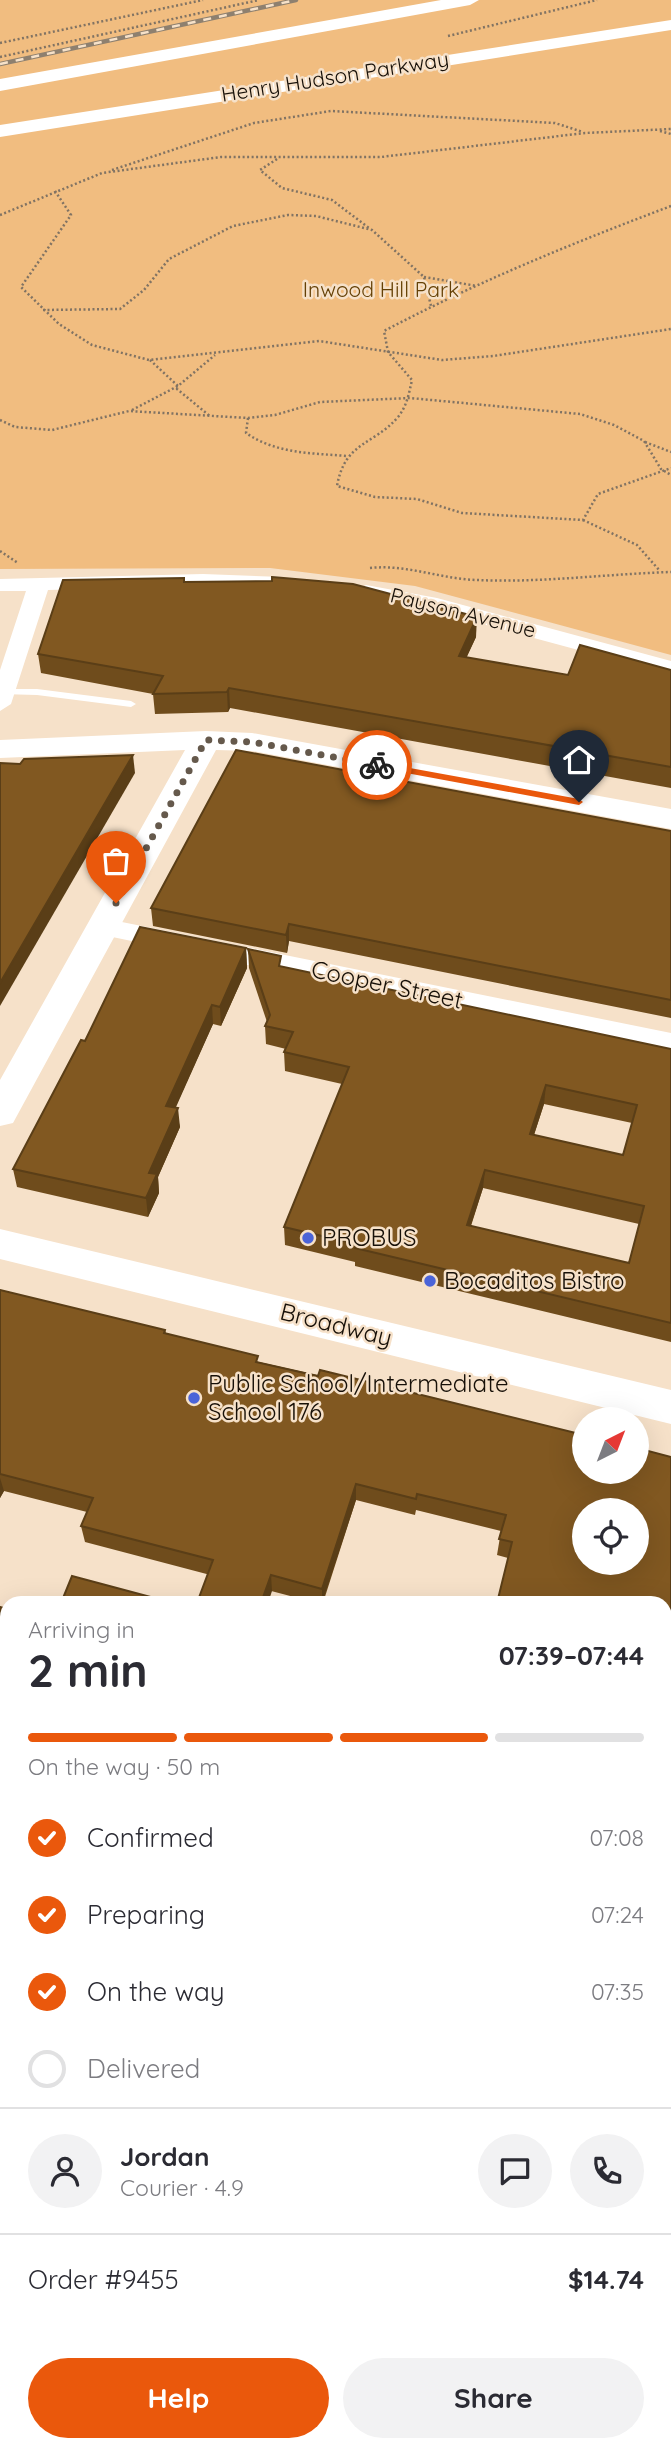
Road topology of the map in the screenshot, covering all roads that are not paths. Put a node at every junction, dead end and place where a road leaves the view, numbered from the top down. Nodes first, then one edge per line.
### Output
1 (470, 0) edge
2 (671, 25) edge
3 (140, 60) junction
4 (0, 85) edge
5 (0, 95) edge
6 (0, 131) edge
7 (8, 578) edge
8 (298, 583) edge
9 (39, 584) junction
10 (338, 586) edge
11 (671, 668) edge
12 (2, 698) edge
13 (131, 704) dead end
14 (206, 740) junction
15 (0, 749) edge
16 (671, 819) edge
17 (102, 927) junction
18 (671, 1043) edge
19 (0, 1113) edge
20 (0, 1244) edge
21 (671, 1407) edge

1 - 3 main road, Henry Hudson Parkway
2 - 6 main road, Henry Hudson Parkway
3 - 4 main road, Henry Hudson Parkway
3 - 5 main road
7 - 9 street
8 - 9 street
9 - 12 street
10 - 11 street, Payson Avenue
12 - 13 lane
14 - 15 main road
14 - 16 main road
14 - 17 main road
17 - 18 street, Cooper Street
17 - 19 main road
20 - 21 main road, Broadway

